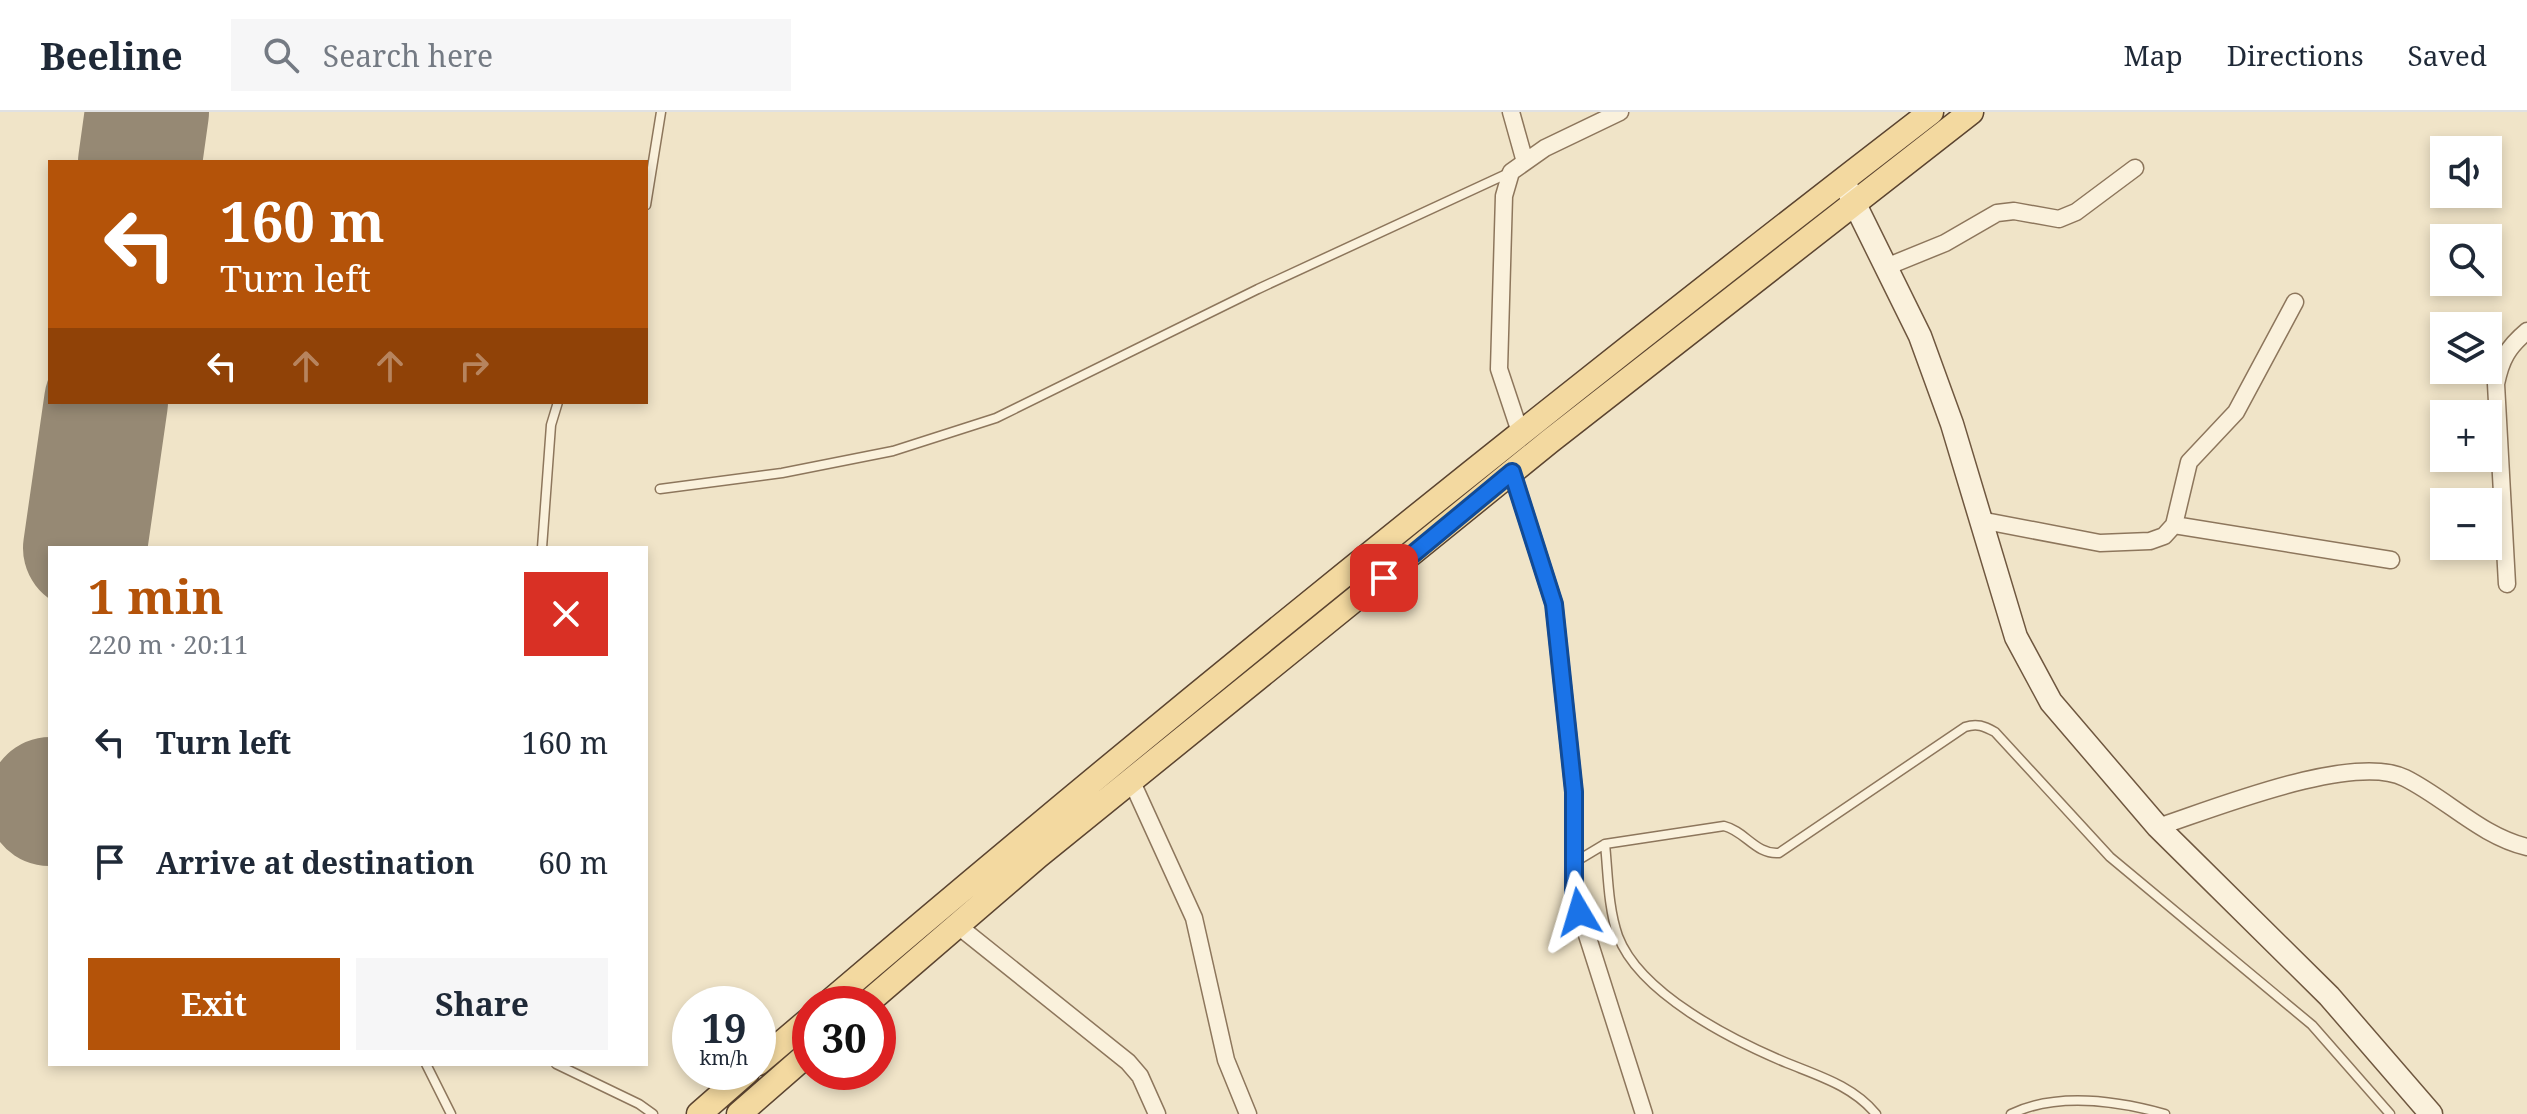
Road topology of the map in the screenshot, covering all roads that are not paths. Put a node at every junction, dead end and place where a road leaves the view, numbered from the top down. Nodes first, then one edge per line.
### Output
1 (661, 112) edge
2 (1511, 112) edge
3 (1620, 112) edge
4 (1931, 112) edge
5 (1971, 112) edge
6 (1525, 162) junction
7 (2135, 168) dead end
8 (1511, 172) junction
9 (1843, 180) junction
10 (648, 193) edge
11 (1856, 204) junction
12 (1886, 267) junction
13 (2295, 302) dead end
14 (2527, 331) edge
15 (557, 404) edge
16 (1520, 432) junction
17 (1512, 472) junction
18 (660, 489) dead end
19 (1980, 520) junction
20 (2174, 525) junction
21 (542, 546) edge
22 (2391, 560) dead end
23 (2507, 584) dead end
24 (1132, 782) junction
25 (2158, 827) junction
26 (1605, 844) junction
27 (2527, 847) edge
28 (1574, 862) junction
29 (957, 925) junction
30 (848, 986) edge
31 (887, 986) edge
32 (792, 1034) edge
33 (776, 1048) edge
34 (427, 1066) edge
35 (560, 1066) edge
36 (792, 1068) edge
37 (726, 1090) edge
38 (451, 1114) edge
39 (653, 1114) edge
40 (699, 1114) edge
41 (739, 1114) edge
42 (1157, 1114) edge
43 (1248, 1114) edge
44 (1644, 1114) edge
45 (1876, 1114) edge
46 (2011, 1114) edge
47 (2165, 1114) edge
48 (2390, 1114) edge
49 (2431, 1114) edge

1 - 10 lane
2 - 6 street
3 - 6 street
4 - 9 main road
5 - 11 main road
6 - 8 street
7 - 12 street
8 - 16 street
8 - 18 lane
9 - 11 main road
9 - 16 main road
11 - 12 main road
11 - 17 main road
12 - 19 main road
13 - 20 street
14 - 23 street
15 - 21 lane
16 - 30 main road
17 - 24 main road
17 - 28 street
19 - 20 street
19 - 25 main road
20 - 22 street
24 - 29 main road
24 - 43 street
25 - 27 street
25 - 49 main road
26 - 28 lane
26 - 45 lane
26 - 48 lane
28 - 44 street
29 - 31 main road
29 - 42 street
32 - 33 main road
34 - 38 lane
35 - 39 lane
36 - 41 main road
37 - 40 main road
46 - 47 lane

